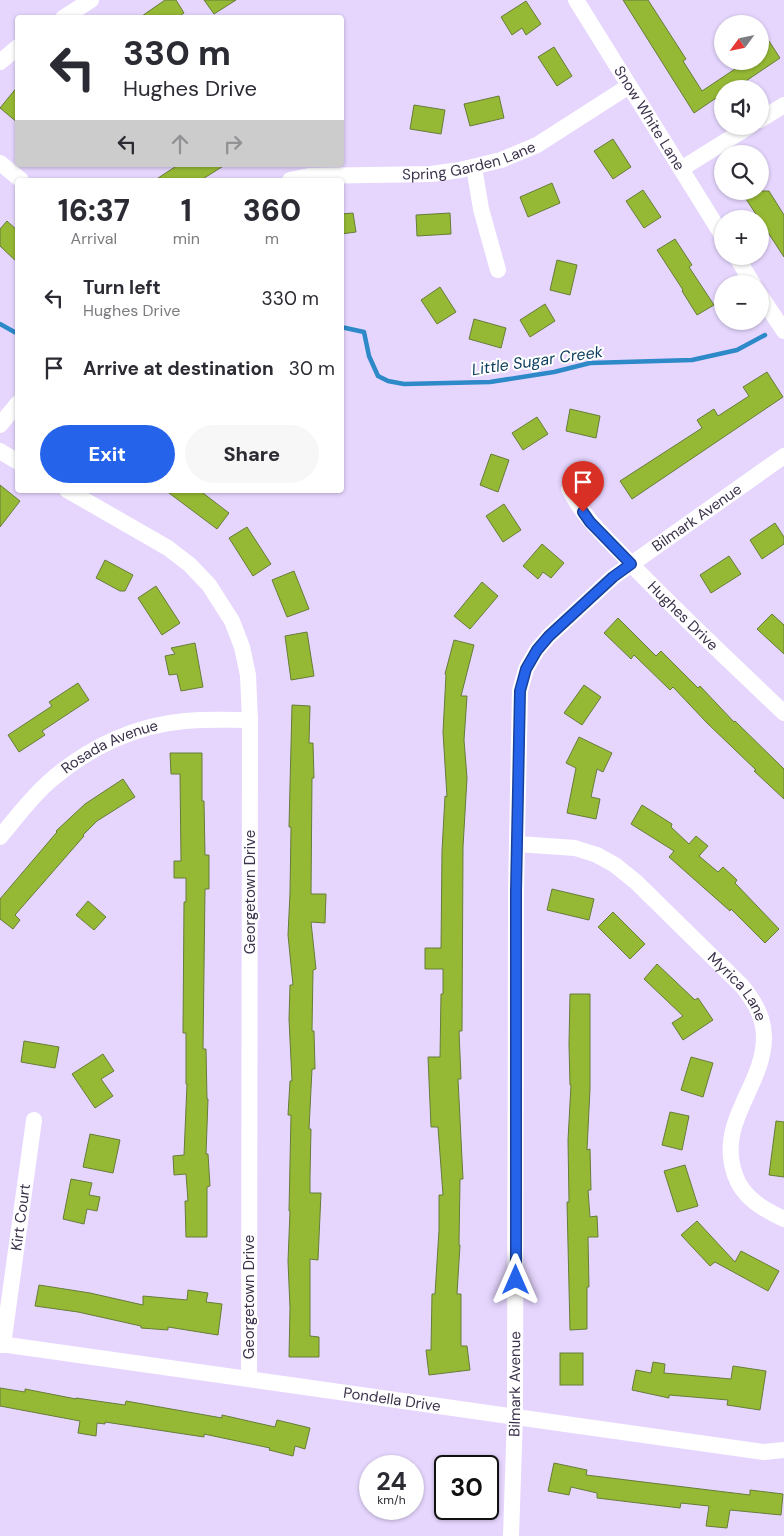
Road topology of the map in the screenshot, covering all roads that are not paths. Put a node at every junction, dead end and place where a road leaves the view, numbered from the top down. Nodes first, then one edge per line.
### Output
1 (91, 0) edge
2 (576, 0) edge
3 (67, 15) edge
4 (15, 50) edge
5 (0, 62) edge
6 (630, 86) junction
7 (784, 106) edge
8 (769, 115) edge
9 (736, 135) edge
10 (0, 163) edge
11 (474, 166) junction
12 (681, 169) junction
13 (18, 178) edge
14 (299, 178) edge
15 (714, 222) edge
16 (498, 270) dead end
17 (769, 308) edge
18 (784, 331) edge
19 (15, 406) edge
20 (0, 425) edge
21 (0, 452) edge
22 (784, 456) edge
23 (15, 460) edge
24 (569, 489) dead end
25 (72, 493) edge
26 (631, 564) junction
27 (784, 714) edge
28 (250, 720) junction
29 (0, 837) edge
30 (518, 844) junction
31 (34, 1120) dead end
32 (784, 1219) edge
33 (2, 1345) edge
34 (249, 1379) junction
35 (515, 1416) junction
36 (784, 1450) edge
37 (511, 1536) edge

1 - 3 street
2 - 6 street, Snow White Lane
4 - 5 street
6 - 11 street, Spring Garden Lane
6 - 12 street, Snow White Lane
7 - 8 street
9 - 12 street
10 - 13 street
11 - 14 street, Spring Garden Lane
11 - 16 street
12 - 15 street, Snow White Lane
17 - 18 street
19 - 20 street
21 - 23 street
22 - 26 street, Bilmark Avenue
24 - 26 street, Hughes Drive
25 - 28 street, Georgetown Drive
26 - 27 street, Hughes Drive
26 - 30 street, Bilmark Avenue
28 - 29 street, Rosada Avenue
28 - 34 street, Georgetown Drive
30 - 32 street, Myrica Lane
30 - 35 street, Bilmark Avenue
31 - 33 street, Kirt Court
33 - 34 street, Pondella Drive
34 - 35 street, Pondella Drive
35 - 36 street, Pondella Drive
35 - 37 street, Bilmark Avenue

